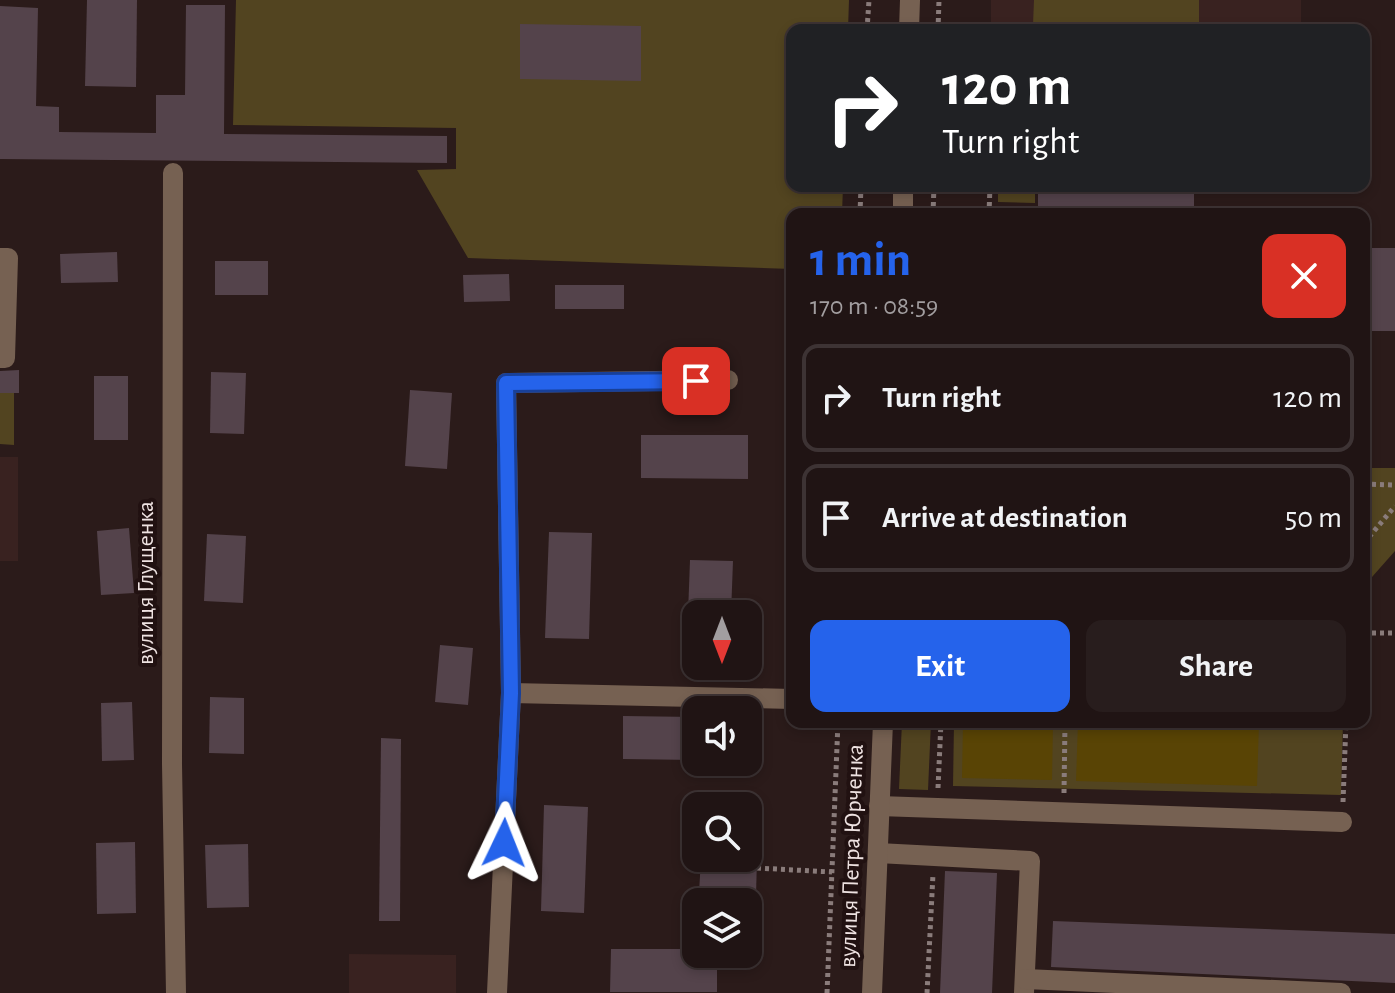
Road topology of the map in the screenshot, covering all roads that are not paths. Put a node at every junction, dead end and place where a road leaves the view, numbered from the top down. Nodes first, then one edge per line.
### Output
1 (910, 0) edge
2 (909, 24) edge
3 (173, 173) dead end
4 (0, 258) edge
5 (0, 358) edge
6 (728, 380) dead end
7 (511, 693) junction
8 (786, 699) edge
9 (883, 728) edge
10 (879, 806) junction
11 (1342, 822) road end
12 (878, 853) junction
13 (1024, 986) edge
14 (176, 993) edge
15 (497, 993) edge
16 (872, 993) edge
17 (1341, 993) edge

1 - 2 street
3 - 14 street, вулиця Глущенка
4 - 5 street
6 - 7 street
7 - 8 street
7 - 15 street
9 - 10 street, вулиця Петра Юрченка
10 - 11 street
10 - 12 street, вулиця Петра Юрченка
12 - 13 street
12 - 16 street, вулиця Петра Юрченка
13 - 17 street

